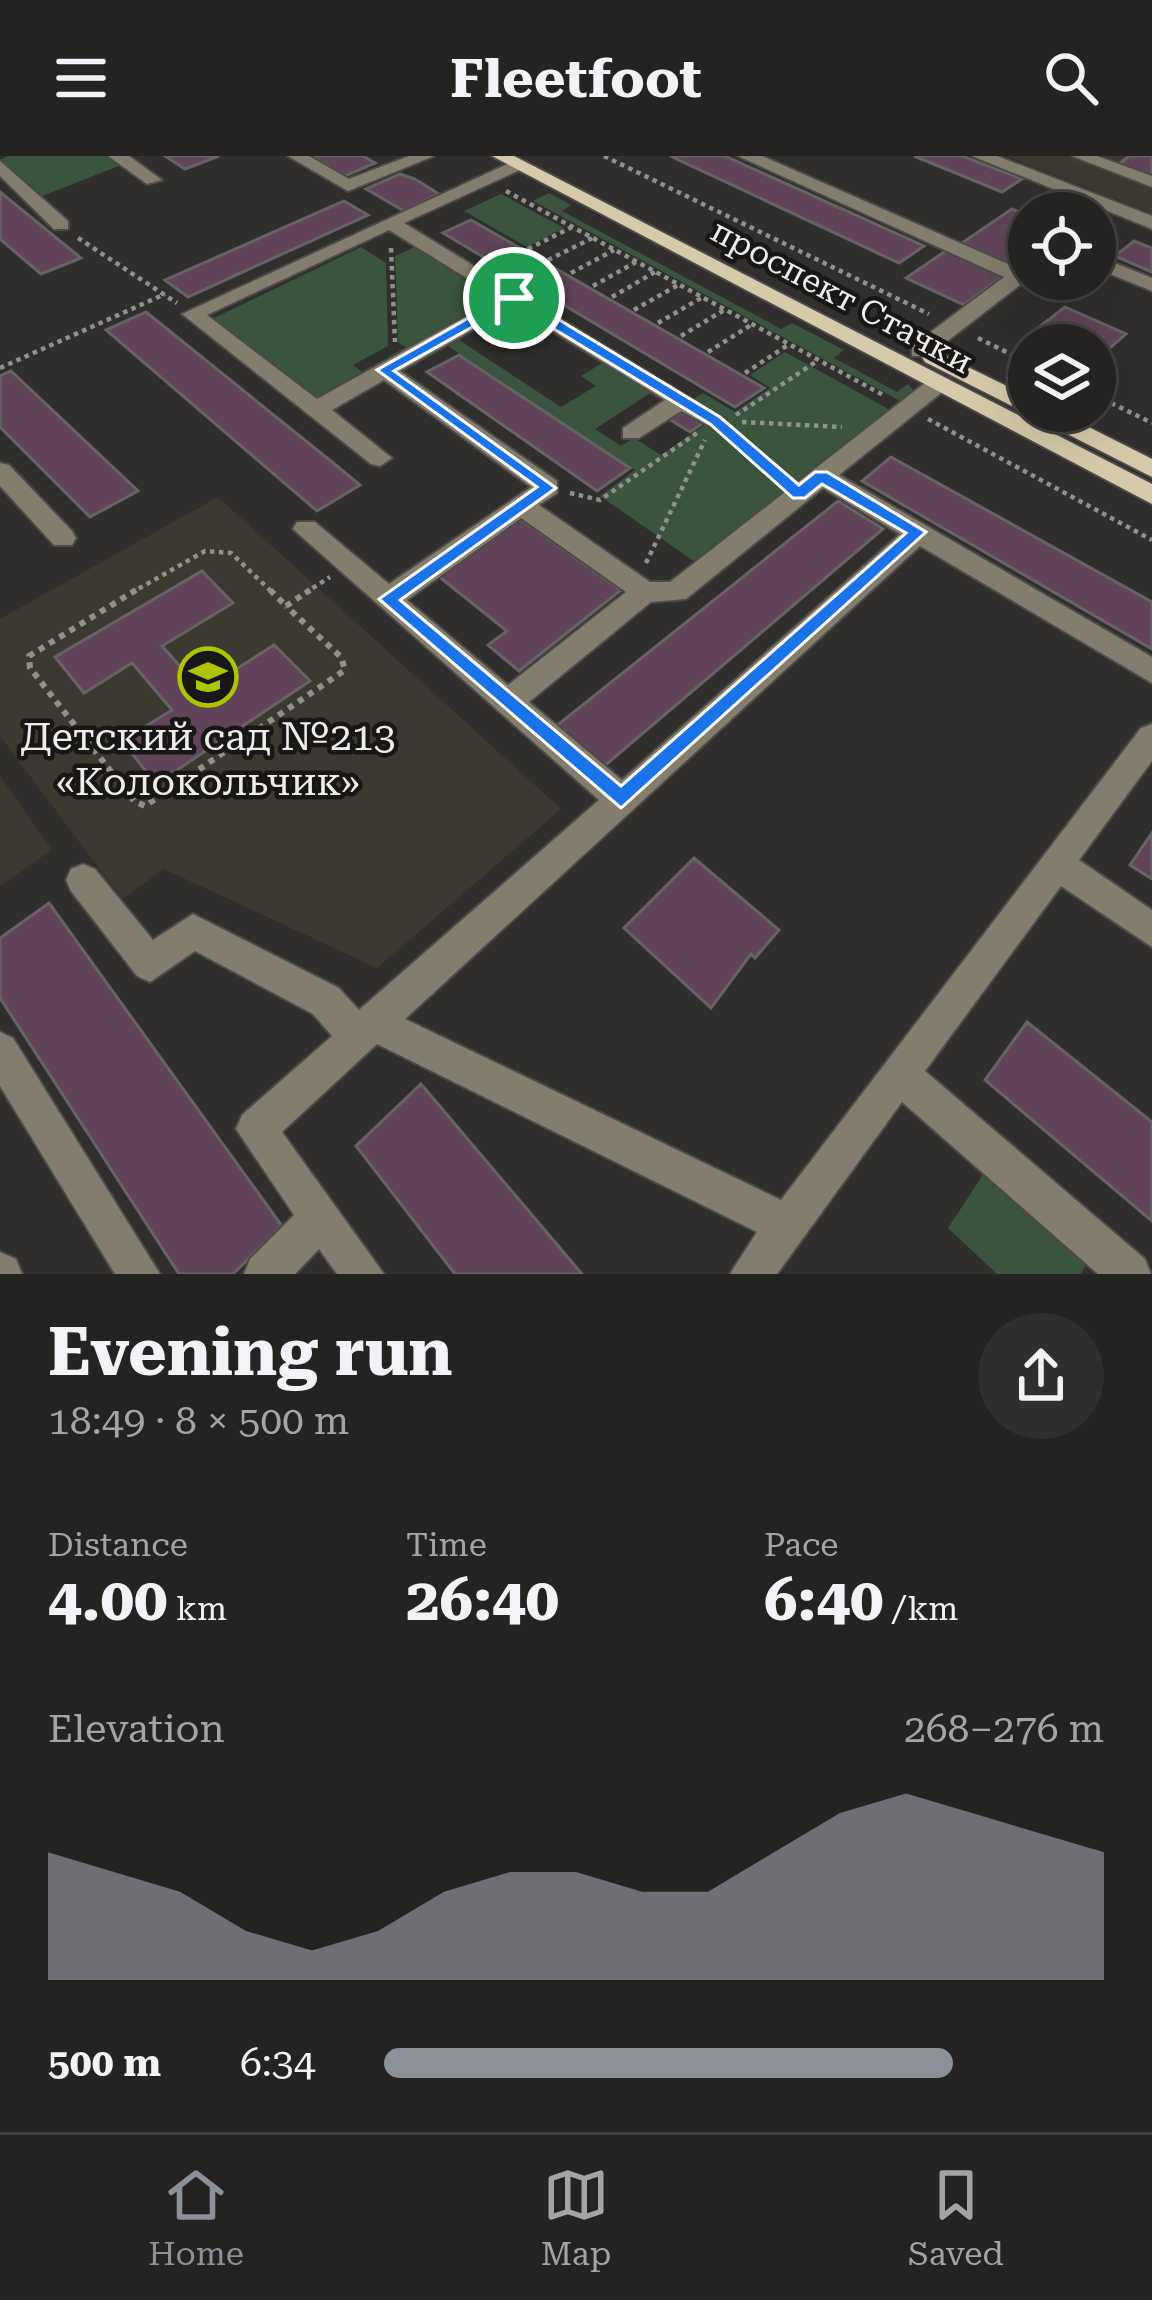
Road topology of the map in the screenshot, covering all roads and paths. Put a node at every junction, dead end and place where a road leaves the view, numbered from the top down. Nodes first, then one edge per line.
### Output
1 (117, 156) edge
2 (297, 156) edge
3 (425, 156) edge
4 (604, 156) edge
5 (747, 156) edge
6 (981, 156) edge
7 (1081, 156) edge
8 (519, 159) edge
9 (0, 166) edge
10 (153, 180) dead end
11 (484, 180) junction
12 (1146, 180) edge
13 (1062, 192) edge
14 (1116, 199) edge
15 (1116, 213) edge
16 (1152, 223) edge
17 (61, 225) joint
18 (572, 227) junction
19 (400, 229) junction
20 (592, 238) junction
21 (528, 249) dead end
22 (614, 250) junction
23 (548, 260) dead end
24 (636, 262) junction
25 (1008, 265) edge
26 (1116, 270) edge
27 (655, 272) junction
28 (571, 274) dead end
29 (1008, 284) edge
30 (678, 285) junction
31 (1152, 285) edge
32 (592, 286) dead end
33 (165, 295) junction
34 (612, 297) dead end
35 (514, 298) junction
36 (701, 298) junction
37 (634, 310) dead end
38 (724, 310) junction
39 (192, 314) junction
40 (658, 323) dead end
41 (751, 325) junction
42 (952, 326) junction
43 (681, 336) dead end
44 (788, 345) junction
45 (920, 351) junction
46 (708, 352) dead end
47 (1008, 353) edge
48 (412, 355) junction
49 (817, 361) junction
50 (0, 368) edge
51 (384, 370) junction
52 (746, 373) dead end
53 (938, 384) junction
54 (1008, 395) edge
55 (681, 400) junction
56 (1116, 405) edge
57 (316, 409) junction
58 (908, 409) junction
59 (715, 421) junction
60 (1152, 422) edge
61 (882, 429) junction
62 (1079, 432) edge
63 (631, 433) dead end
64 (380, 458) dead end
65 (1152, 469) edge
66 (0, 471) edge
67 (810, 485) junction
68 (548, 488) junction
69 (1152, 495) edge
70 (522, 506) junction
71 (306, 530) dead end
72 (918, 532) junction
73 (63, 538) dead end
74 (1152, 540) edge
75 (348, 565) junction
76 (640, 588) junction
77 (388, 599) junction
78 (286, 606) junction
79 (1152, 670) edge
80 (508, 702) junction
81 (1152, 737) edge
82 (621, 799) junction
83 (1057, 864) junction
84 (82, 880) dead end
85 (1152, 930) edge
86 (364, 1029) junction
87 (0, 1051) edge
88 (900, 1075) junction
89 (321, 1217) junction
90 (788, 1225) junction
91 (139, 1274) edge
92 (265, 1274) edge
93 (363, 1274) edge
94 (751, 1274) edge
95 (1130, 1274) edge

1 - 10 lane
2 - 3 lane
4 - 42 path
5 - 25 lane
6 - 13 lane
7 - 12 lane
8 - 11 lane
8 - 45 main road, проспект Стачки
8 - 53 main road, проспект Стачки
9 - 17 lane
11 - 18 path
11 - 19 lane
12 - 14 lane
15 - 16 lane
17 - 33 path
18 - 20 path
18 - 21 path
19 - 35 lane
19 - 39 lane
19 - 48 path
20 - 22 path
20 - 23 path
22 - 24 path
22 - 28 path
24 - 27 path
24 - 32 path
26 - 31 lane
27 - 30 path
27 - 34 path
29 - 42 lane
30 - 36 path
30 - 37 path
33 - 39 path
33 - 50 path
35 - 48 lane
35 - 55 lane
36 - 38 path
36 - 40 path
38 - 41 path
38 - 43 path
39 - 57 lane
41 - 44 path
41 - 46 path
42 - 45 lane
42 - 47 path
44 - 49 path
44 - 52 path
45 - 54 main road, проспект Стачки
48 - 51 lane
49 - 58 path
49 - 61 path
51 - 57 lane
51 - 68 lane
53 - 58 lane
53 - 69 main road, проспект Стачки
55 - 59 lane
55 - 63 lane
56 - 60 path
57 - 64 lane
58 - 61 lane
58 - 74 path
59 - 67 path
59 - 68 path
59 - 76 path
61 - 67 lane
62 - 65 main road
66 - 73 lane
67 - 72 lane
67 - 76 lane
68 - 70 lane
70 - 76 lane
70 - 77 lane
71 - 75 lane
72 - 79 lane
72 - 82 lane
75 - 77 lane
75 - 78 path
76 - 80 lane
77 - 80 lane
78 - 78 path
80 - 82 lane
81 - 83 lane
82 - 86 lane
83 - 85 lane
83 - 88 lane
84 - 86 lane
86 - 89 lane
86 - 90 lane
87 - 91 lane
88 - 90 lane
88 - 95 lane
89 - 92 lane
89 - 93 lane
90 - 94 lane

